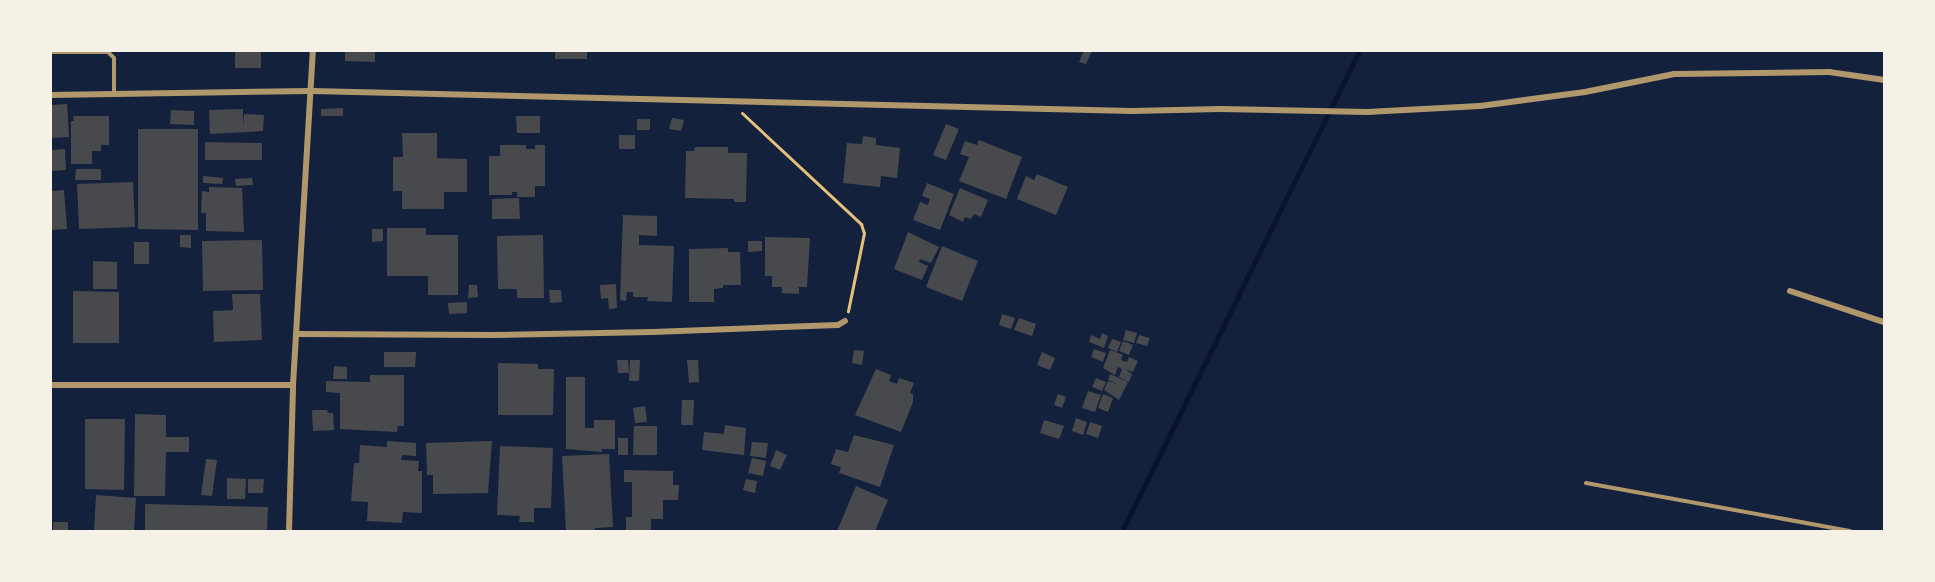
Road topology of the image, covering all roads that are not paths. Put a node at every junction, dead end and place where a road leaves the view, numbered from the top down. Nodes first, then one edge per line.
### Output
1 (51, 51) edge
2 (313, 51) edge
3 (1884, 80) edge
4 (312, 91) junction
5 (114, 93) junction
6 (51, 95) edge
7 (1791, 291) dead end
8 (845, 321) road end
9 (1884, 322) edge
10 (297, 334) junction
11 (51, 385) edge
12 (293, 386) junction
13 (1586, 483) dead end
14 (289, 531) edge
15 (1850, 531) edge

1 - 5 lane
2 - 4 street
3 - 4 street
4 - 5 street
4 - 10 street
5 - 6 street
7 - 9 street
8 - 10 street
10 - 12 street
11 - 12 street
12 - 14 street
13 - 15 lane

